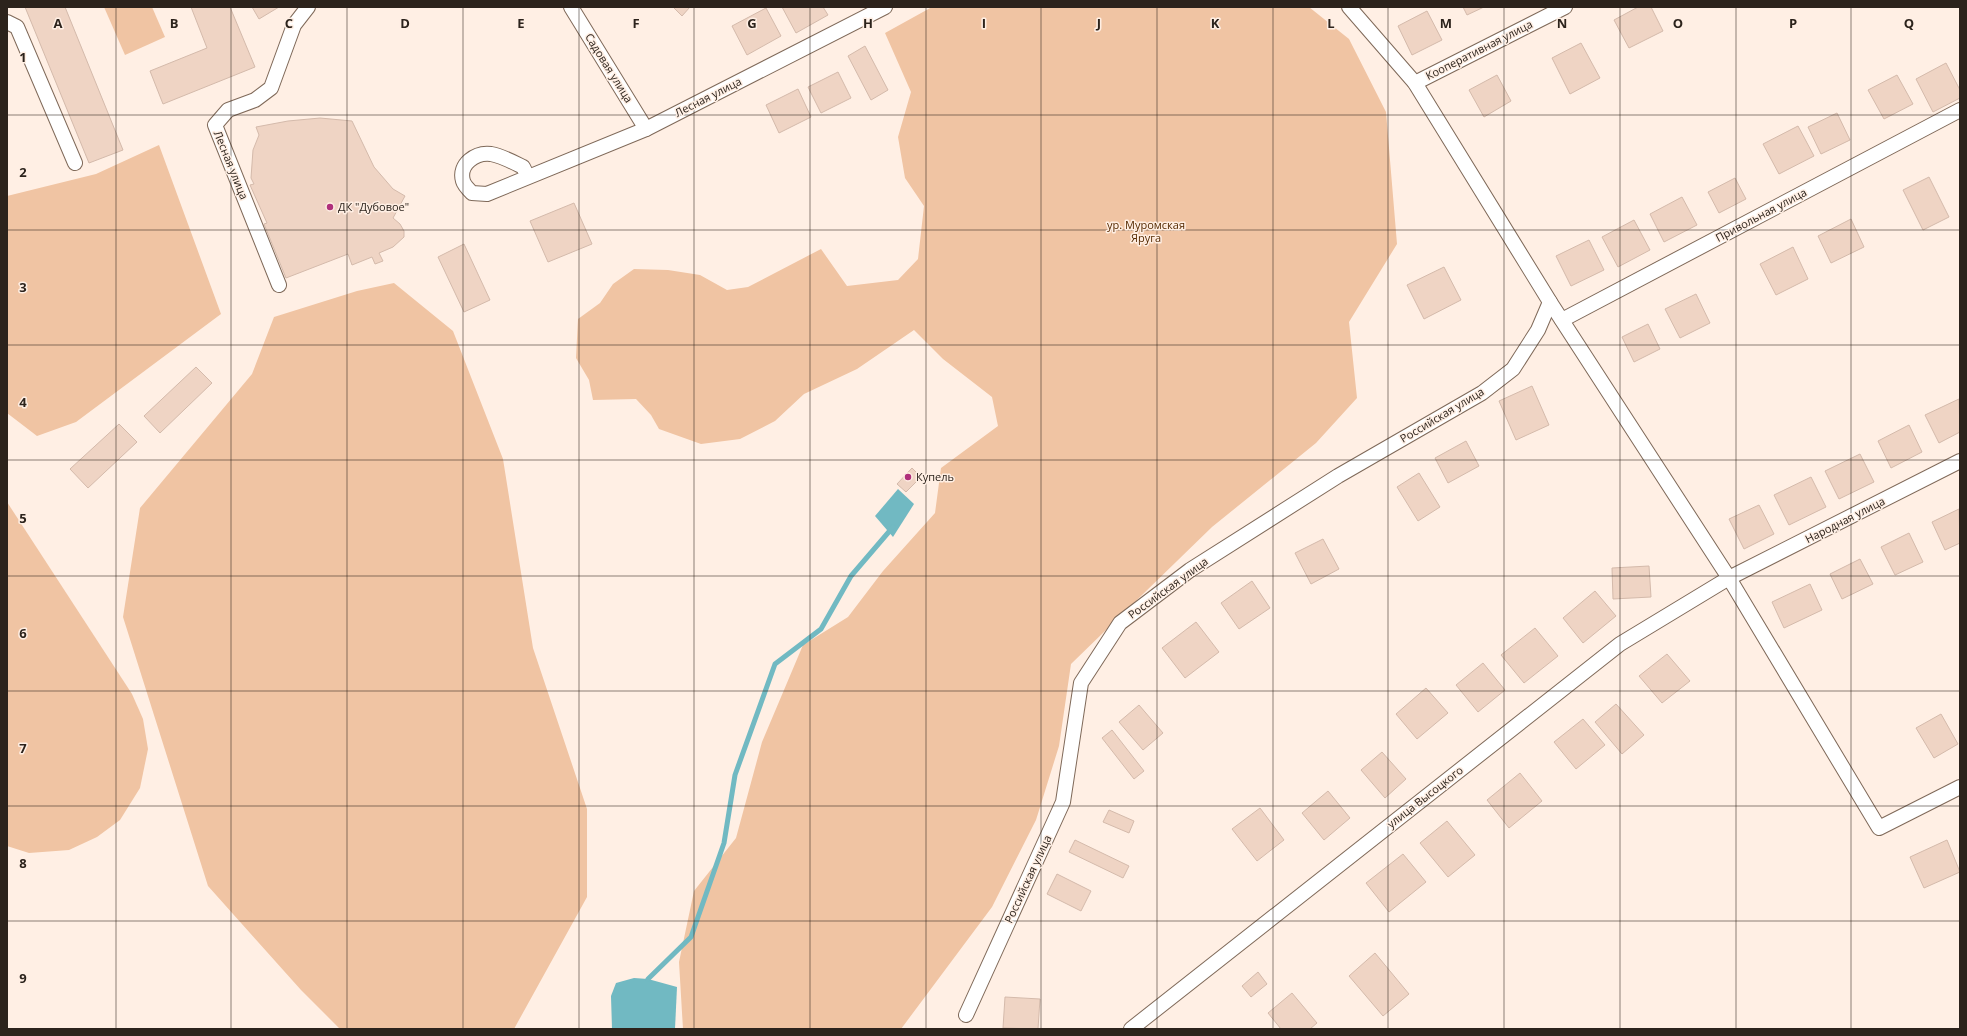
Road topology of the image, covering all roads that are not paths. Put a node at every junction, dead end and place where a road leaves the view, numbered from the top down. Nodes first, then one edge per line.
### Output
1 (308, 7) edge
2 (571, 7) edge
3 (884, 7) edge
4 (1349, 7) edge
5 (1565, 7) edge
6 (7, 22) edge
7 (1415, 83) junction
8 (1960, 110) edge
9 (646, 128) junction
10 (75, 163) dead end
11 (528, 177) dead end
12 (279, 285) dead end
13 (1550, 302) junction
14 (1562, 320) junction
15 (1960, 461) edge
16 (1729, 578) junction
17 (1960, 787) edge
18 (966, 1015) dead end
19 (1131, 1029) edge

1 - 12 street, Лесная улица
2 - 9 street, Садовая улица
3 - 9 street, Лесная улица
4 - 7 street
5 - 7 street, Кооперативная улица
6 - 10 street
7 - 13 street
8 - 14 street, Привольная улица
9 - 11 street, Лесная улица
13 - 14 street
13 - 18 street, Российская улица
14 - 16 street
15 - 16 street, Народная улица
16 - 17 street
16 - 19 street, улица Высоцкого

